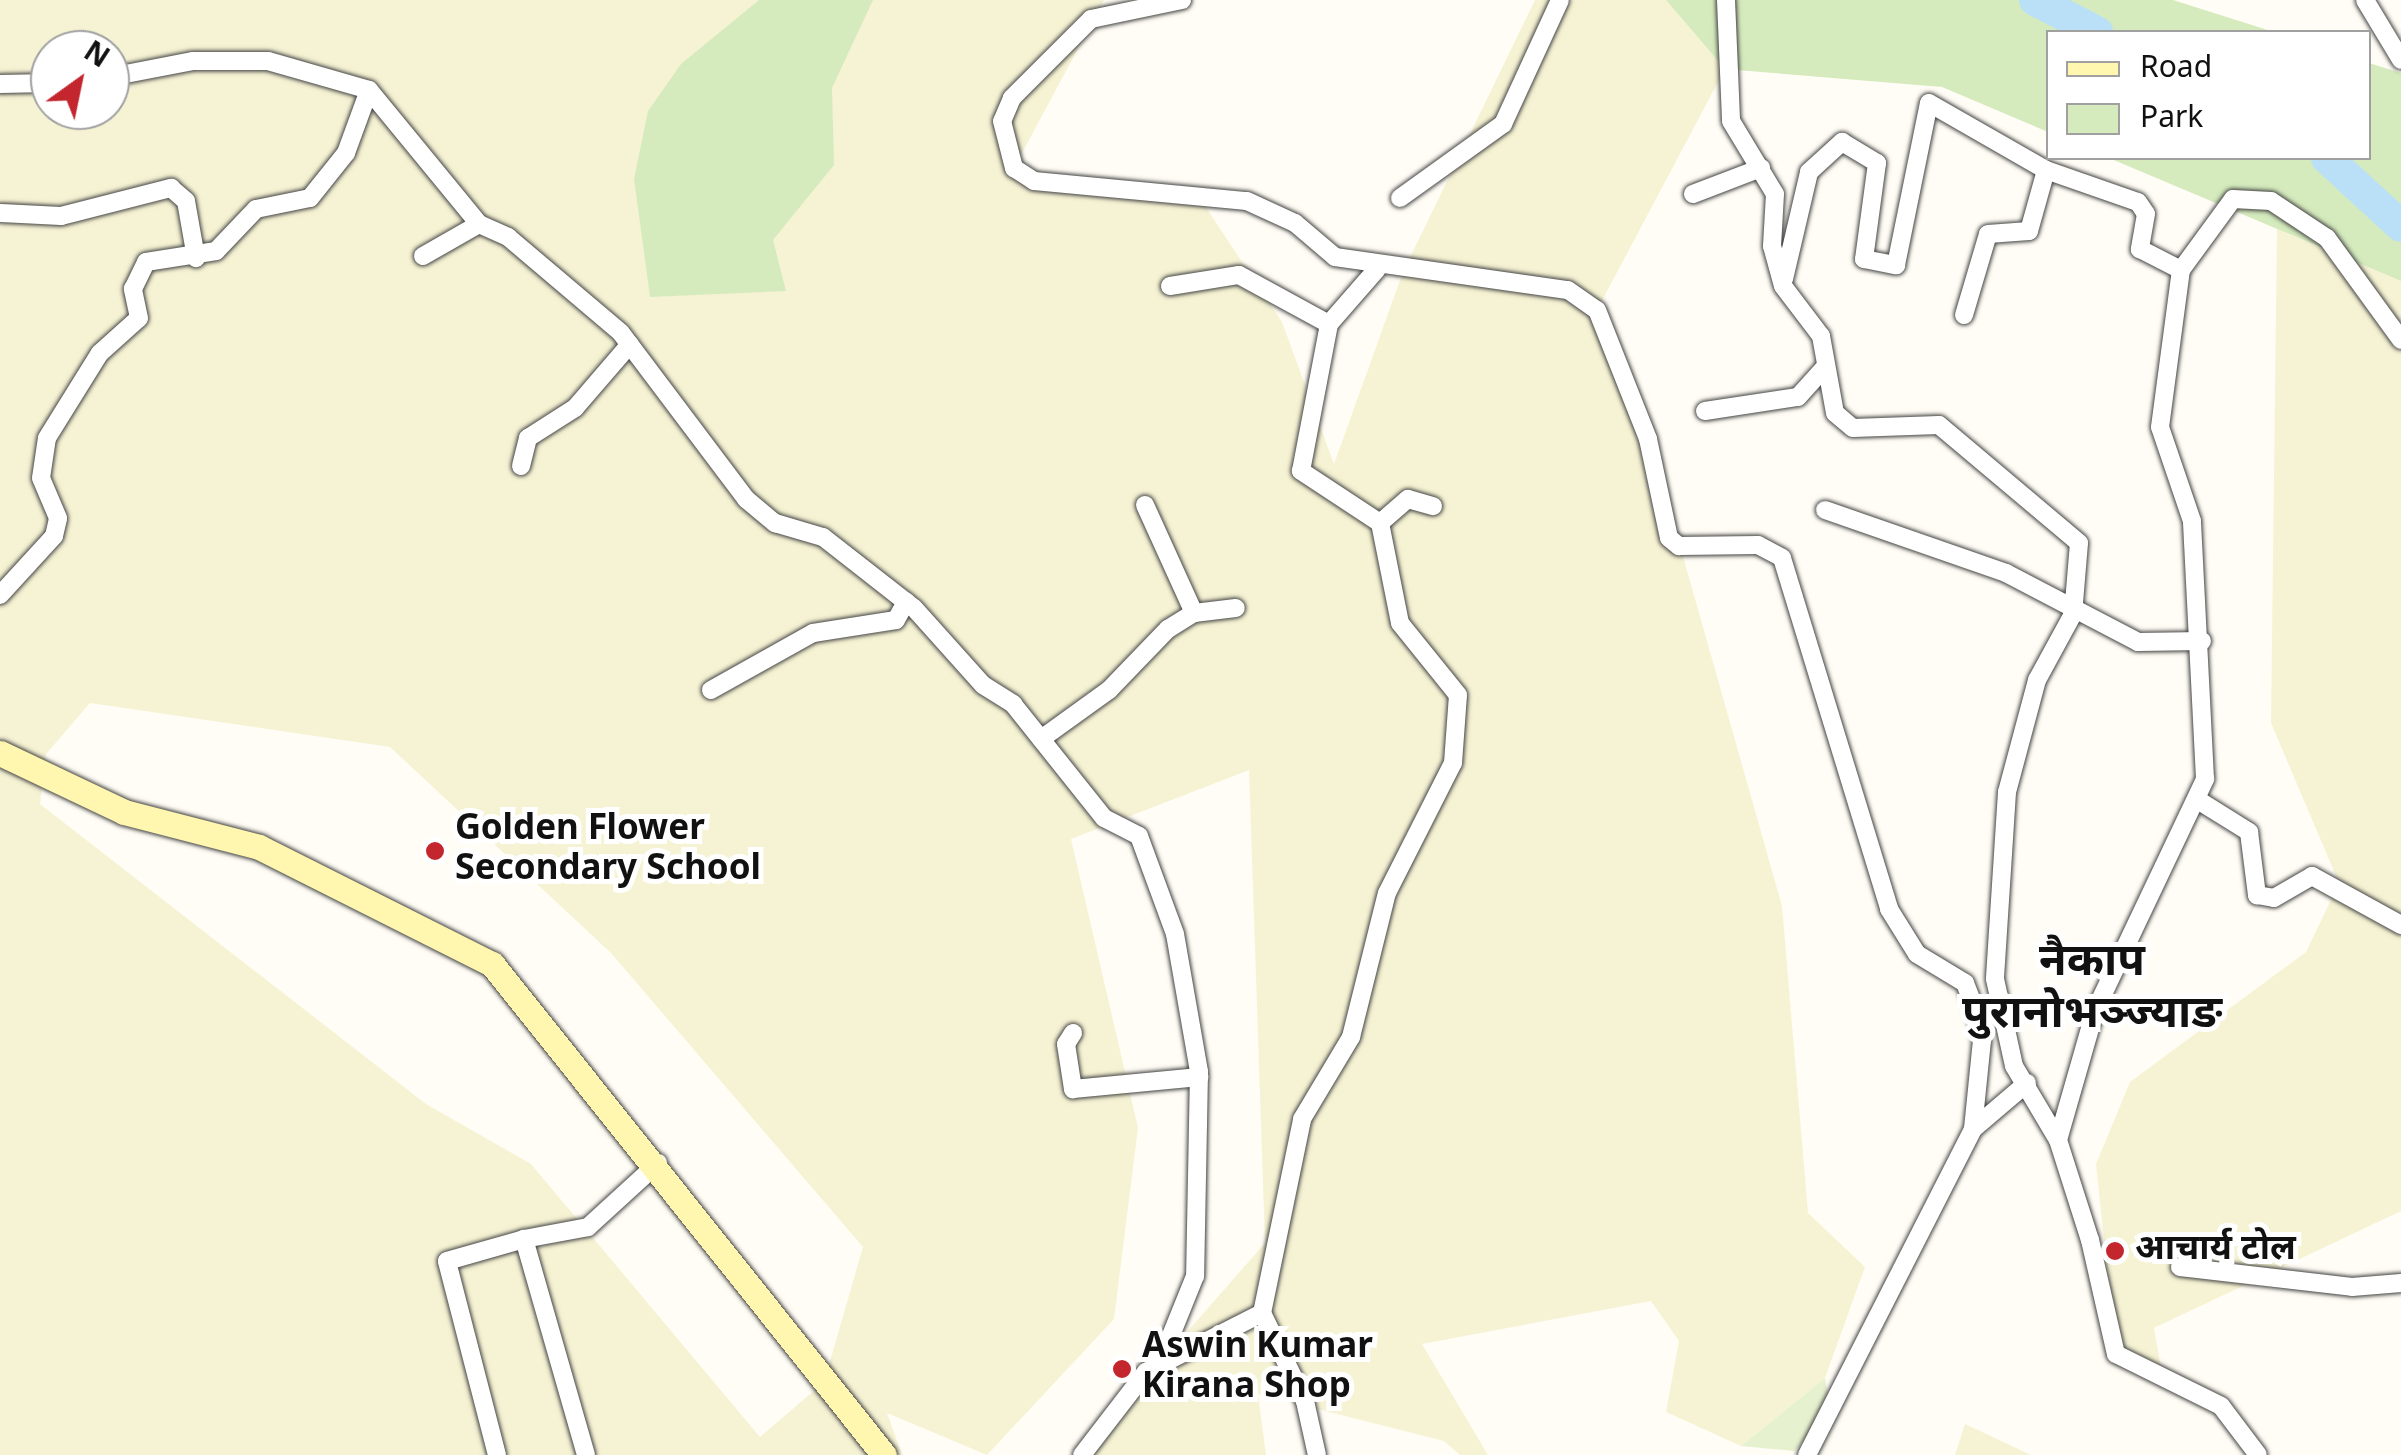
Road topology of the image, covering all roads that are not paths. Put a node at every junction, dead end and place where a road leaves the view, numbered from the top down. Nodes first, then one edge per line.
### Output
1 (1182, 0) edge
2 (1560, 0) edge
3 (1726, 0) edge
4 (2365, 0) edge
5 (2401, 60) edge
6 (130, 73) edge
7 (30, 83) edge
8 (0, 84) edge
9 (370, 90) junction
10 (1761, 168) junction
11 (2046, 170) junction
12 (1693, 194) dead end
13 (1400, 198) dead end
14 (1, 213) edge
15 (479, 224) junction
16 (423, 256) dead end
17 (196, 258) junction
18 (1377, 269) junction
19 (2181, 270) junction
20 (1170, 286) dead end
21 (1783, 286) junction
22 (1964, 315) dead end
23 (1329, 324) junction
24 (2401, 340) edge
25 (630, 344) junction
26 (1826, 366) junction
27 (1706, 411) dead end
28 (521, 466) dead end
29 (1145, 505) dead end
30 (1433, 506) dead end
31 (1825, 510) dead end
32 (1380, 522) junction
33 (0, 595) edge
34 (906, 602) junction
35 (1236, 608) dead end
36 (1194, 613) junction
37 (2073, 614) junction
38 (2202, 641) junction
39 (711, 690) dead end
40 (1041, 739) junction
41 (0, 752) edge
42 (2201, 802) junction
43 (2401, 925) edge
44 (1073, 1033) dead end
45 (1199, 1078) junction
46 (2026, 1083) junction
47 (1973, 1129) junction
48 (2058, 1140) junction
49 (658, 1163) junction
50 (524, 1240) junction
51 (2180, 1268) dead end
52 (2401, 1283) edge
53 (1262, 1313) junction
54 (1159, 1366) junction
55 (496, 1455) edge
56 (586, 1455) edge
57 (884, 1455) edge
58 (1082, 1455) edge
59 (1317, 1455) edge
60 (1807, 1455) edge
61 (2258, 1455) edge

1 - 18 street
2 - 13 street
3 - 10 street
4 - 5 street
6 - 9 street
7 - 8 street
9 - 15 street
9 - 17 street
10 - 12 street
10 - 21 street
11 - 19 street
11 - 21 street
11 - 22 street
14 - 17 street
15 - 16 street
15 - 25 street
17 - 33 street
18 - 23 street
18 - 47 street
19 - 24 street
19 - 38 street
20 - 23 street
21 - 26 street
23 - 32 street
25 - 28 street
25 - 34 street
26 - 27 street
26 - 37 street
29 - 36 street
30 - 32 street
31 - 37 street
32 - 53 street
34 - 39 street
34 - 40 street
35 - 36 street
36 - 40 street
37 - 38 street
37 - 46 street
38 - 42 street
40 - 45 street
41 - 49 street
42 - 43 street
42 - 48 street
44 - 45 street
45 - 54 street
46 - 47 street
46 - 48 street
47 - 60 street
48 - 61 street
49 - 50 street
49 - 57 street
50 - 55 street
50 - 56 street
51 - 52 street
53 - 54 street
53 - 59 street
54 - 58 street

